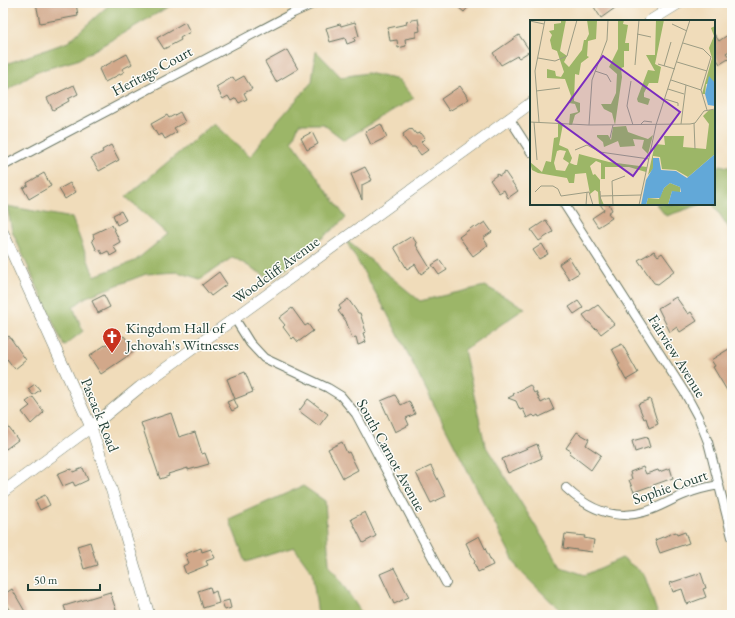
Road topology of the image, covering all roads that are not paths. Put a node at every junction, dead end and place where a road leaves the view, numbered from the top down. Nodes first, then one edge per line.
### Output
1 (315, 3) edge
2 (679, 3) edge
3 (652, 20) edge
4 (530, 104) edge
5 (509, 118) junction
6 (530, 150) edge
7 (3, 166) edge
8 (565, 205) edge
9 (3, 233) edge
10 (235, 319) junction
11 (91, 427) junction
12 (719, 485) junction
13 (566, 488) dead end
14 (3, 492) edge
15 (732, 537) edge
16 (446, 584) dead end
17 (149, 615) edge

1 - 7 street, Heritage Court
2 - 3 main road
4 - 5 main road, Woodcliff Avenue
5 - 6 street
5 - 10 main road, Woodcliff Avenue
8 - 12 street, Fairview Avenue
9 - 11 main road, Pascack Road
10 - 11 main road, Woodcliff Avenue
10 - 16 street, South Carnot Avenue
11 - 14 main road, Woodcliff Avenue
11 - 17 main road, Pascack Road
12 - 13 street, Sophie Court
12 - 15 street, Fairview Avenue

